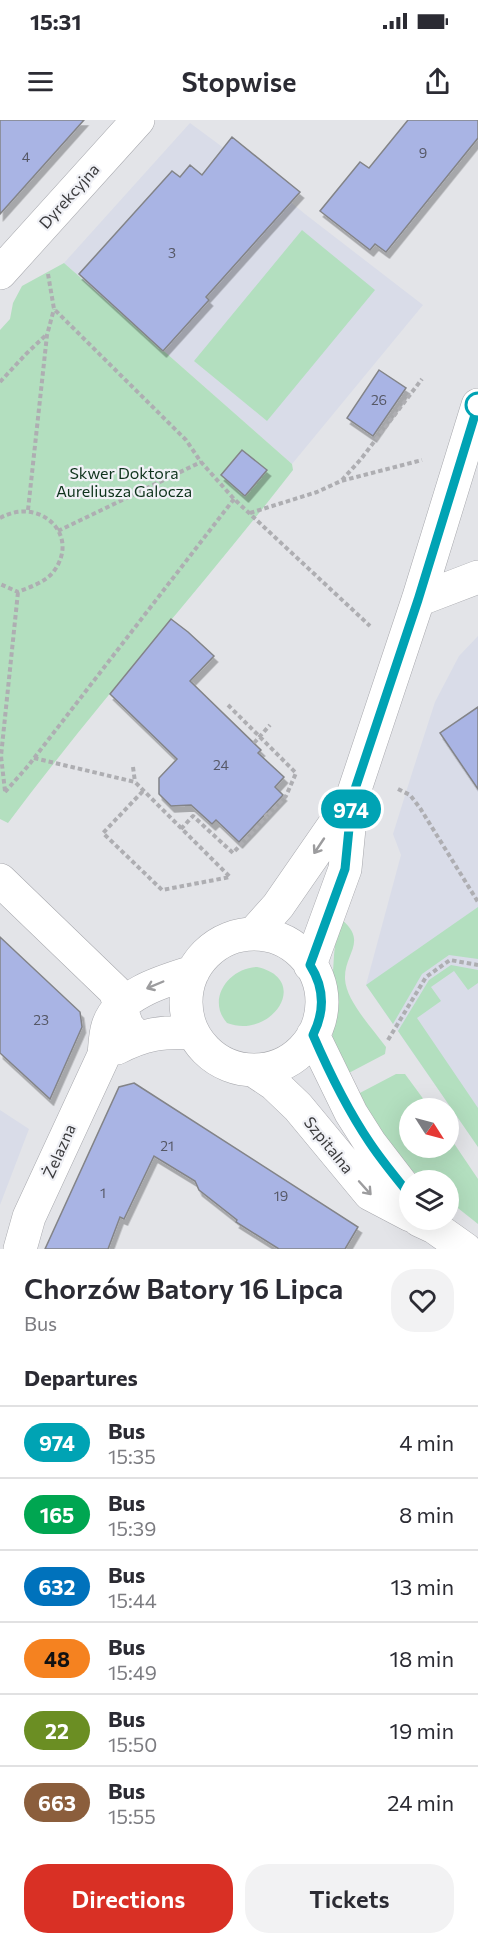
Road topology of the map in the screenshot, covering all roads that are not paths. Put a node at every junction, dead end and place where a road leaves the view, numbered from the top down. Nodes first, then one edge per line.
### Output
1 (138, 120) edge
2 (6, 253) edge
3 (478, 405) edge
4 (478, 577) edge
5 (418, 600) junction
6 (352, 798) junction
7 (0, 880) edge
8 (253, 934) junction
9 (310, 965) junction
10 (193, 972) junction
11 (121, 1007) junction
12 (193, 1033) junction
13 (313, 1035) junction
14 (138, 1038) junction
15 (104, 1055) junction
16 (253, 1070) junction
17 (399, 1181) edge
18 (399, 1208) edge
19 (437, 1230) edge
20 (20, 1249) edge
21 (465, 1249) edge

1 - 2 street, Dyrekcyjna
3 - 5 street
4 - 5 street
5 - 6 street
6 -> 8 street
6 - 9 street
7 - 11 street
8 - 9 street
8 - 10 street
9 - 13 street
10 -> 11 street, Żelazna
10 - 12 street
11 - 14 street
11 - 15 street, Żelazna
12 - 14 street
12 - 16 street
13 - 16 street
13 - 17 street, Szpitalna
14 - 15 street
15 - 20 street, Żelazna
16 -> 18 street, Szpitalna
19 - 21 street, Szpitalna

